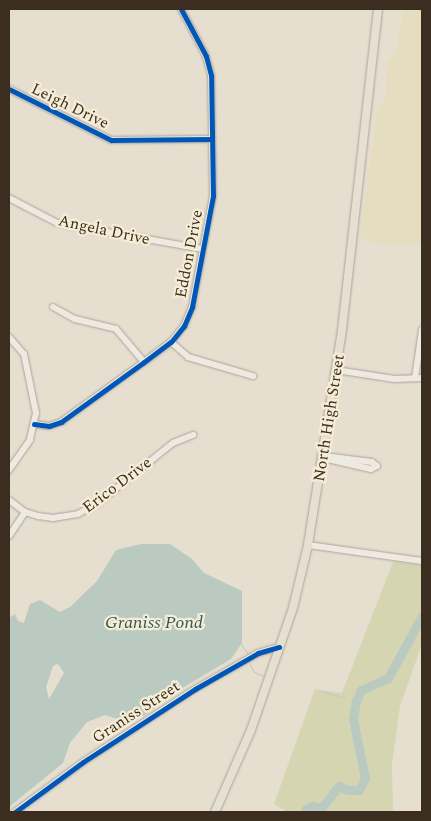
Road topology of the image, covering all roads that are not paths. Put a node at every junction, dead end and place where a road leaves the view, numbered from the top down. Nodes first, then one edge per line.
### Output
1 (181, 9) edge
2 (378, 9) edge
3 (9, 89) edge
4 (212, 139) junction
5 (9, 198) edge
6 (203, 249) junction
7 (53, 307) dead end
8 (422, 330) edge
9 (9, 337) edge
10 (172, 342) junction
11 (144, 362) junction
12 (336, 370) junction
13 (253, 376) dead end
14 (415, 378) junction
15 (422, 378) edge
16 (34, 424) junction
17 (194, 435) dead end
18 (323, 458) junction
19 (9, 470) edge
20 (9, 500) edge
21 (25, 512) junction
22 (9, 536) edge
23 (308, 545) junction
24 (422, 561) edge
25 (279, 646) junction
26 (15, 812) edge
27 (215, 812) edge

1 - 4 street, Eddon Drive
2 - 12 main road, North High Street
3 - 4 street, Leigh Drive
4 - 6 street, Eddon Drive
5 - 6 street, Angela Drive
6 - 10 street, Eddon Drive
7 - 11 street
8 - 14 street
9 - 16 street
10 - 11 street, Eddon Drive
10 - 13 street
11 - 16 street, Eddon Drive
12 - 14 street
12 - 18 main road, North High Street
14 - 15 street
16 - 19 street
17 - 21 street, Erico Drive
18 - 18 street
18 - 23 main road, North High Street
20 - 21 street, Erico Drive
21 - 22 street
23 - 24 street
23 - 25 main road, North High Street
25 - 26 street, Graniss Street
25 - 27 main road, North High Street

